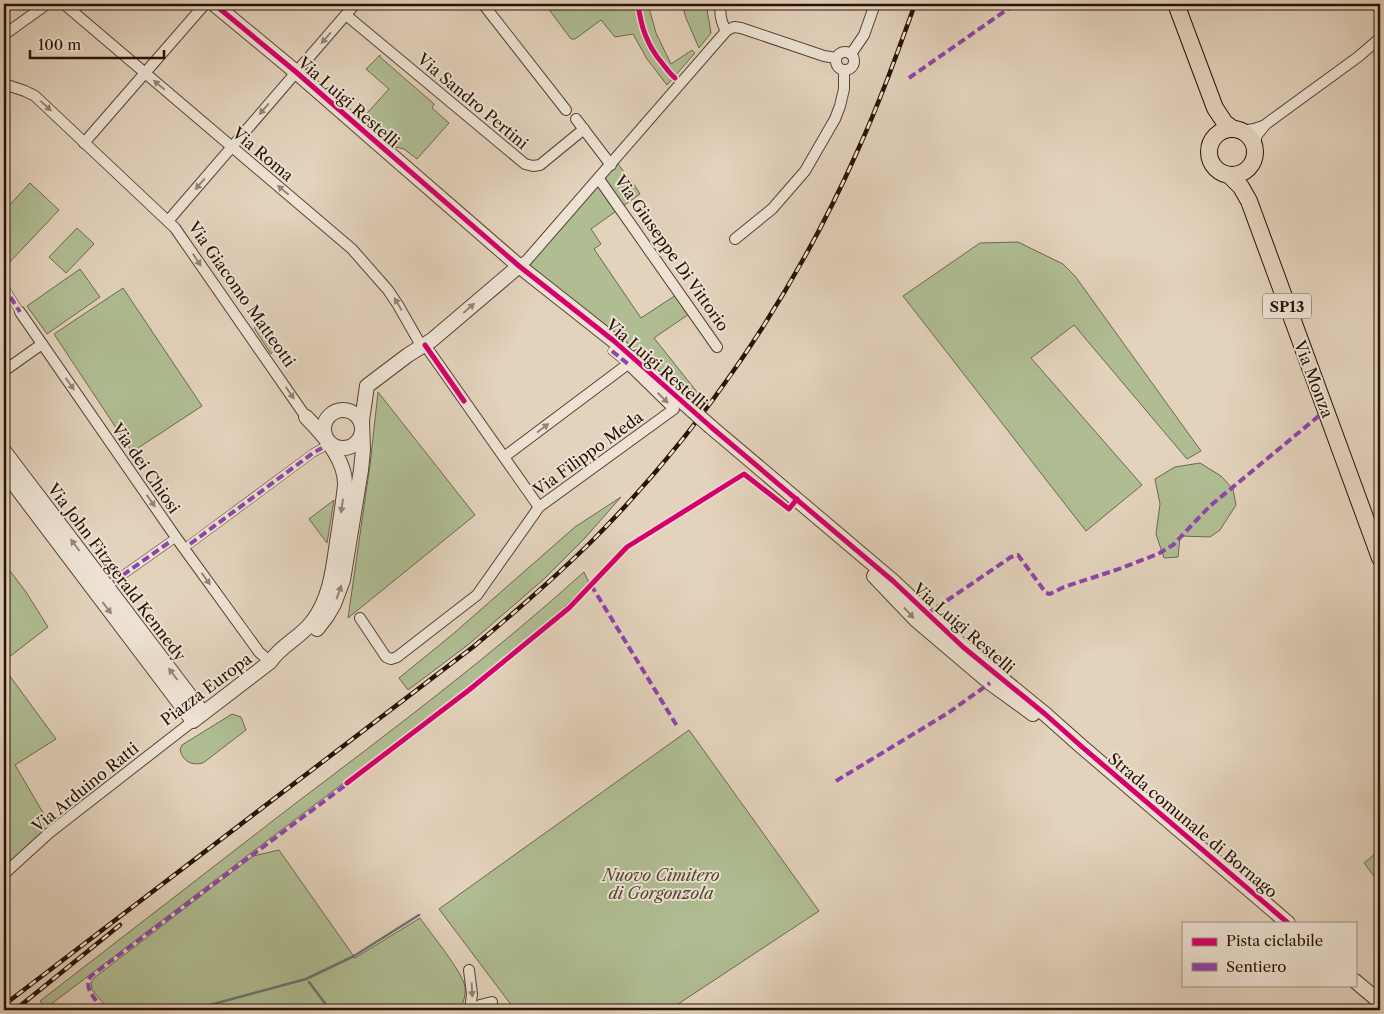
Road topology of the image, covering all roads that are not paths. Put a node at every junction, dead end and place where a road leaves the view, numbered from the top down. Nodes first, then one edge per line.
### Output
1 (47, 4) edge
2 (64, 4) edge
3 (205, 4) edge
4 (214, 4) edge
5 (355, 4) edge
6 (483, 4) edge
7 (722, 4) edge
8 (875, 4) edge
9 (1176, 4) edge
10 (346, 14) junction
11 (726, 31) junction
12 (4, 35) edge
13 (1380, 38) edge
14 (851, 54) junction
15 (836, 58) junction
16 (844, 70) junction
17 (144, 72) junction
18 (296, 72) junction
19 (4, 84) edge
20 (1213, 102) junction
21 (566, 110) dead end
22 (576, 119) dead end
23 (1266, 124) junction
24 (584, 130) junction
25 (1237, 130) junction
26 (1215, 138) junction
27 (84, 143) junction
28 (232, 146) junction
29 (1254, 146) junction
30 (611, 165) junction
31 (1248, 168) junction
32 (1229, 175) junction
33 (599, 179) junction
34 (1249, 201) junction
35 (168, 221) junction
36 (736, 239) dead end
37 (520, 266) junction
38 (4, 287) edge
39 (20, 312) joint
40 (42, 344) junction
41 (423, 346) junction
42 (717, 348) dead end
43 (612, 351) dead end
44 (628, 364) junction
45 (4, 371) edge
46 (306, 418) joint
47 (362, 428) junction
48 (324, 444) junction
49 (4, 451) edge
50 (504, 457) junction
51 (4, 471) edge
52 (539, 507) junction
53 (170, 541) dead end
54 (190, 544) dead end
55 (1380, 558) edge
56 (113, 582) dead end
57 (360, 618) dead end
58 (270, 662) junction
59 (198, 717) junction
60 (164, 743) joint
61 (1081, 746) joint
62 (4, 874) edge
63 (1287, 922) edge
64 (469, 970) dead end
65 (1356, 982) edge
66 (1380, 1002) edge
67 (493, 1008) edge
68 (470, 1010) edge

1 - 12 street
2 - 17 street, Via Roma
3 - 17 street
4 - 18 street, Via Luigi Restelli
5 - 10 street
6 - 21 street
7 - 11 street
8 - 14 street
9 - 20 main road, Via Monza / SP13
10 -> 18 street
10 - 24 street, Via Sandro Pertini
11 - 15 street
11 - 30 street, Via Giuseppe Di Vittorio
13 - 23 street
14 - 15 street
14 - 16 street
15 - 16 street
16 - 36 street
17 - 27 street
28 -> 17 street, Via Roma
18 -> 28 street
18 - 37 street, Via Luigi Restelli
19 -> 27 street, Via Giacomo Matteotti
20 - 25 main road, Via Monza / SP13
20 - 26 main road, Via Monza / SP13
22 - 24 street
23 - 25 street
23 - 29 street
24 - 30 street
25 - 26 main road
25 - 29 main road, Via Monza / SP13
26 - 32 main road, Via Monza / SP13
27 - 35 street, Via Giacomo Matteotti
28 -> 35 street
41 -> 28 street, Via Roma
29 - 31 main road, Via Monza / SP13
30 - 33 street, Via Giuseppe Di Vittorio
31 - 32 main road
31 - 34 main road, Via Monza / SP13
32 - 34 main road, Via Monza / SP13
33 - 37 street, Via Giuseppe Di Vittorio
33 - 42 street, Via Giuseppe Di Vittorio
34 - 55 main road, Via Monza / SP13
35 -> 46 street, Via Giacomo Matteotti
41 -> 37 street, Via Giuseppe Di Vittorio
37 - 61 street, Via Luigi Restelli, bridge
38 - 39 street, Via dei Chiosi
39 - 40 street, Via dei Chiosi
40 - 45 street
40 -> 58 street, Via dei Chiosi
41 - 47 street, Via Giuseppe Di Vittorio
41 - 50 street, Via Roma
43 - 44 street, Via Luigi Restelli
50 -> 44 street
44 -> 52 street, Via Filippo Meda
46 - 48 street
47 - 48 street
47 - 48 street
58 -> 47 street
48 - 54 street
48 -> 58 street
59 -> 49 street, Via John Fitzgerald Kennedy
50 - 52 street, Via Roma
51 -> 59 street, Via John Fitzgerald Kennedy
52 - 57 street, Via Filippo Meda
53 - 56 street
58 - 59 street, Piazza Europa
59 - 60 street, Piazza Europa
60 - 62 street, Via Arduino Ratti
61 - 63 street, Strada comunale di Bornago
64 -> 68 street
65 - 66 street
67 - 68 street

